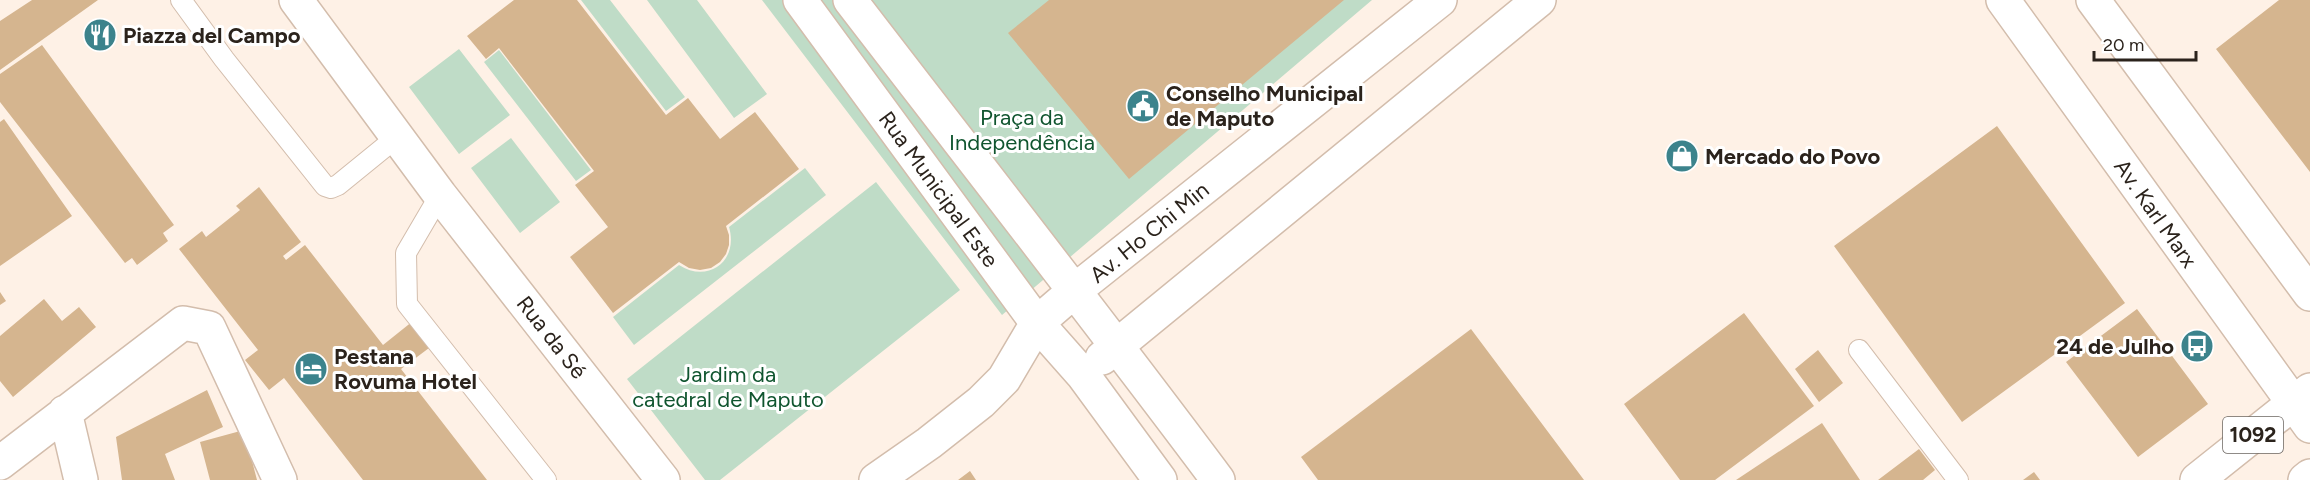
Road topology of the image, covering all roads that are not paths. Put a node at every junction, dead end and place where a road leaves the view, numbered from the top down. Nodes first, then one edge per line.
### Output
1 (181, 0) edge
2 (296, 0) edge
3 (800, 0) edge
4 (850, 0) edge
5 (1440, 0) edge
6 (1539, 0) edge
7 (2003, 0) edge
8 (2093, 0) edge
9 (397, 137) junction
10 (441, 195) junction
11 (1074, 292) junction
12 (2310, 294) edge
13 (1037, 323) junction
14 (1117, 345) junction
15 (1859, 350) dead end
16 (1083, 375) junction
17 (2305, 406) edge
18 (65, 412) junction
19 (0, 464) edge
20 (2310, 476) edge
21 (81, 480) edge
22 (280, 480) edge
23 (546, 480) edge
24 (663, 480) edge
25 (876, 480) edge
26 (1160, 480) edge
27 (1218, 480) edge
28 (1958, 480) edge
29 (2197, 480) edge
30 (2305, 480) edge

1 - 9 lane
2 - 9 street, Rua da Sé
3 - 13 street, Rua Municipal Este
4 - 11 street, Rua Municipal Este
5 - 11 street, Av. Ho Chi Min
6 - 14 street
7 - 17 street, Av. Karl Marx
8 - 12 street
9 - 10 street, Rua da Sé
10 - 23 lane
10 - 24 street, Rua da Sé
11 - 13 street, Av. Ho Chi Min
11 - 14 street, Rua Municipal Este
13 - 16 street, Rua Municipal Este
13 - 25 street, Av. Ho Chi Min
14 - 16 street
14 - 27 street, Rua Municipal Este
15 - 28 lane
16 - 26 street, Rua Municipal Este
17 - 29 street, 1092
18 - 19 street
18 - 21 street
18 - 22 street
20 - 30 street

